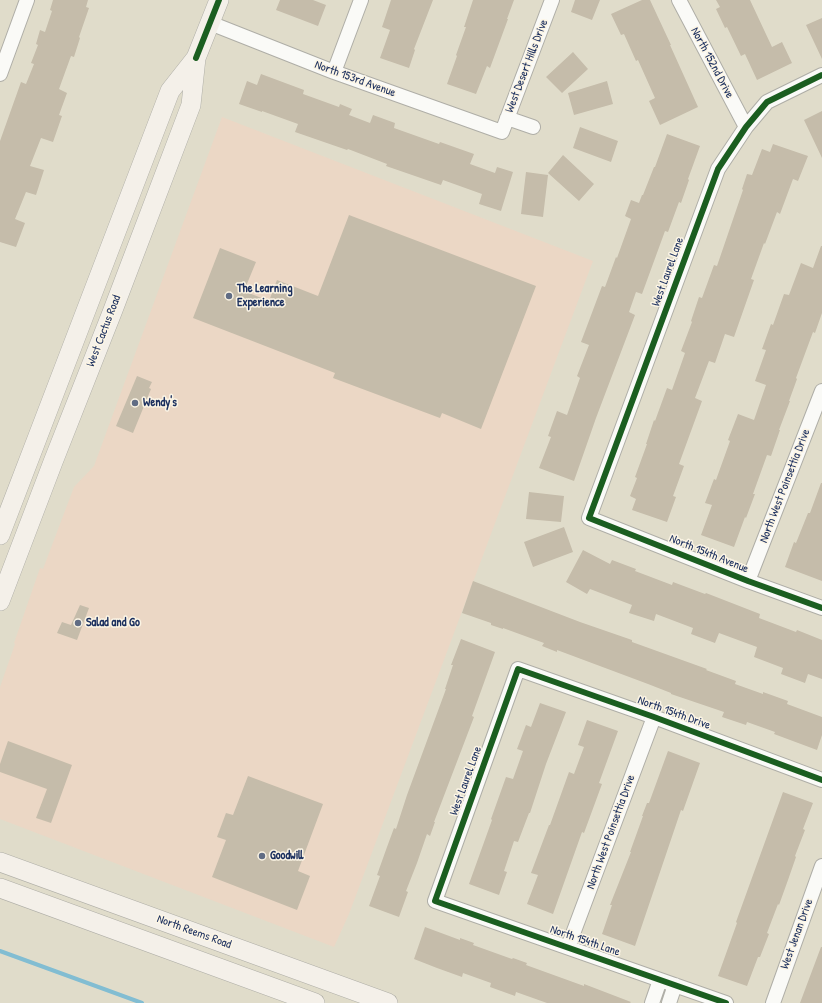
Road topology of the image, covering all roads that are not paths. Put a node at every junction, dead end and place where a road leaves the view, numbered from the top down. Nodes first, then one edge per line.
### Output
1 (27, 0) edge
2 (219, 0) edge
3 (361, 0) edge
4 (552, 0) edge
5 (679, 0) edge
6 (210, 23) junction
7 (196, 58) junction
8 (334, 72) junction
9 (0, 74) edge
10 (822, 75) edge
11 (507, 118) junction
12 (533, 127) dead end
13 (746, 127) junction
14 (502, 132) joint
15 (130, 194) junction
16 (113, 310) junction
17 (822, 391) edge
18 (38, 436) junction
19 (52, 462) junction
20 (589, 518) joint
21 (0, 535) edge
22 (748, 581) junction
23 (0, 601) edge
24 (822, 608) edge
25 (518, 669) joint
26 (654, 717) junction
27 (822, 780) edge
28 (0, 862) edge
29 (822, 866) edge
30 (0, 888) edge
31 (435, 901) joint
32 (568, 947) junction
33 (296, 970) junction
34 (660, 980) junction
35 (675, 985) junction
36 (287, 993) junction
37 (315, 1003) edge
38 (388, 1003) edge
39 (652, 1003) edge
40 (669, 1003) edge
41 (726, 1003) edge
42 (773, 1003) edge

1 - 9 street
2 - 6 main road, West Cactus Road
3 - 8 street
4 - 11 street, West Desert Hills Drive
5 - 13 street, North 152nd Drive
6 - 7 main road, West Cactus Road
6 - 8 street, North 153rd Avenue
7 - 15 main road, West Cactus Road
7 - 16 main road, West Cactus Road
8 - 14 street, North 153rd Avenue
10 - 13 street, West Laurel Lane
11 - 12 street
11 - 14 street, West Desert Hills Drive
13 - 20 street, West Laurel Lane
15 - 16 main road
15 - 18 main road, West Cactus Road
16 - 19 main road, West Cactus Road
17 - 22 street, North West Poinsettia Drive
18 - 19 main road
18 - 21 main road, West Cactus Road
19 - 23 main road, West Cactus Road
20 - 22 street, North 154th Avenue
22 - 24 street, North 154th Avenue
25 - 26 street, North 154th Drive
25 - 31 street, West Laurel Lane
26 - 27 street, North 154th Drive
26 - 32 street, North West Poinsettia Drive
28 - 33 main road, North Reems Road
29 - 42 street, West Jenan Drive
30 - 36 main road, North Reems Road
31 - 32 street, North 154th Lane
32 - 34 street, North 154th Lane
33 - 36 main road
33 - 38 main road, North Reems Road
34 - 35 street, North 154th Lane
34 - 39 street
35 - 40 street
35 - 41 street, North 154th Lane
36 - 37 main road, North Reems Road

